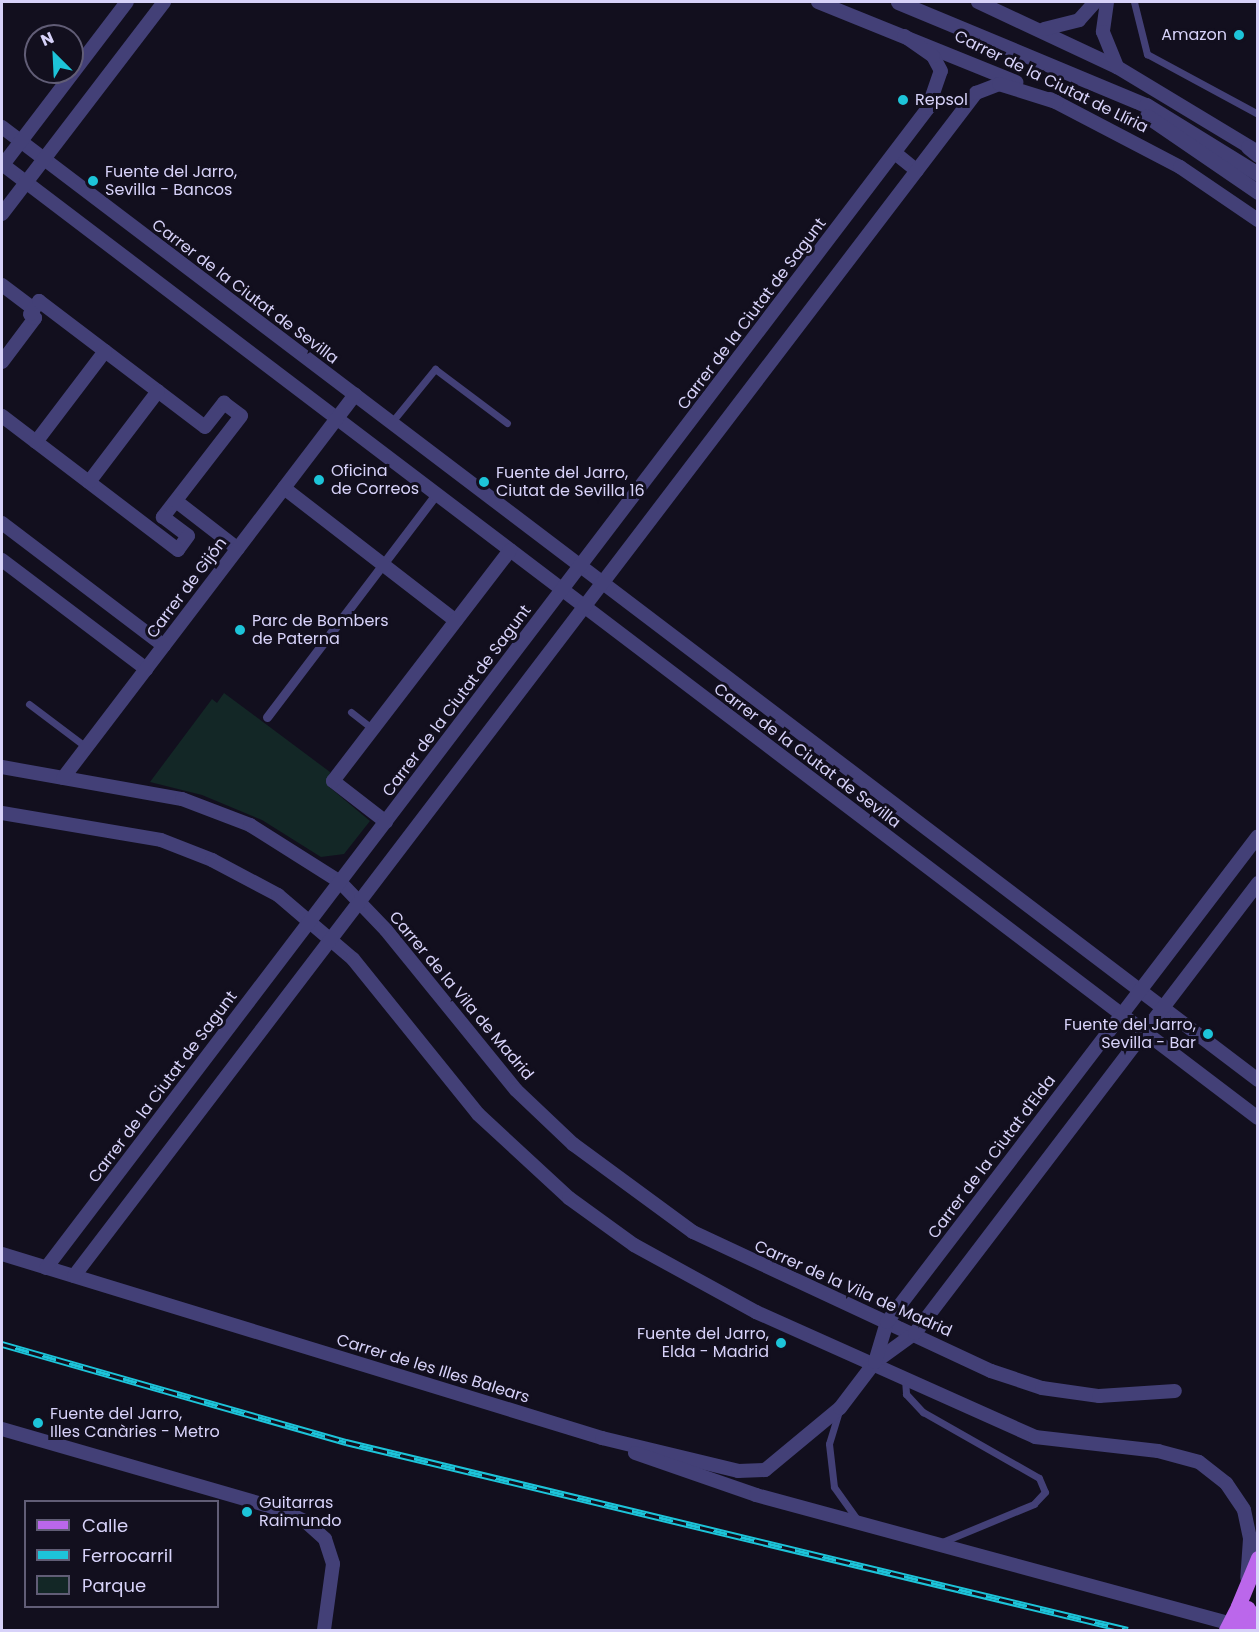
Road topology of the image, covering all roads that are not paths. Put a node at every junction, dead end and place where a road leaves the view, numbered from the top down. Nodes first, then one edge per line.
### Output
1 (127, 2) edge
2 (164, 2) edge
3 (818, 2) edge
4 (898, 2) edge
5 (978, 2) edge
6 (1095, 2) edge
7 (1107, 2) edge
8 (1134, 2) edge
9 (1044, 29) junction
10 (904, 36) junction
11 (1117, 67) junction
12 (1088, 80) junction
13 (1056, 102) junction
14 (1257, 114) edge
15 (2, 127) edge
16 (20, 141) junction
17 (1254, 151) edge
18 (894, 153) junction
19 (44, 159) junction
20 (2, 165) edge
21 (917, 171) junction
22 (1257, 174) edge
23 (26, 182) junction
24 (1257, 192) edge
25 (2, 214) edge
26 (1257, 220) edge
27 (2, 285) edge
28 (34, 309) junction
29 (105, 351) junction
30 (2, 362) edge
31 (158, 392) junction
32 (355, 395) junction
33 (2, 416) edge
34 (337, 419) junction
35 (392, 423) junction
36 (507, 423) dead end
37 (36, 442) junction
38 (89, 482) junction
39 (284, 488) junction
40 (436, 494) junction
41 (176, 501) junction
42 (2, 523) edge
43 (238, 549) junction
44 (510, 550) junction
45 (2, 560) edge
46 (383, 564) junction
47 (580, 567) junction
48 (602, 584) junction
49 (562, 590) junction
50 (584, 607) junction
51 (456, 621) junction
52 (164, 646) junction
53 (146, 669) junction
54 (28, 704) dead end
55 (351, 712) dead end
56 (267, 717) dead end
57 (373, 729) junction
58 (86, 747) junction
59 (2, 767) edge
60 (63, 778) junction
61 (2, 813) edge
62 (386, 822) junction
63 (1257, 836) edge
64 (340, 882) junction
65 (1257, 883) edge
66 (360, 902) junction
67 (312, 919) junction
68 (332, 939) junction
69 (1139, 991) junction
70 (1162, 1008) junction
71 (1121, 1015) junction
72 (1144, 1032) junction
73 (1257, 1080) edge
74 (1257, 1119) edge
75 (2, 1254) edge
76 (46, 1268) junction
77 (74, 1276) junction
78 (887, 1322) junction
79 (915, 1333) junction
80 (875, 1362) junction
81 (905, 1378) junction
82 (1175, 1391) dead end
83 (840, 1408) junction
84 (2, 1429) edge
85 (602, 1438) junction
86 (860, 1524) junction
87 (937, 1544) junction
88 (1257, 1558) edge
89 (1252, 1584) edge
90 (1248, 1609) edge
91 (324, 1630) edge
92 (1226, 1630) edge
93 (1238, 1630) edge
94 (1250, 1630) edge
95 (1256, 1630) edge

1 - 16 street
2 - 19 street
3 - 10 street, Carrer de la Ciutat de Llíria
4 - 12 street, Carrer de la Ciutat de Llíria
5 - 9 street
6 - 9 street
7 - 11 street
8 - 14 lane
9 - 11 street
10 - 13 street, Carrer de la Ciutat de Llíria
10 - 18 street, Carrer de la Ciutat de Sagunt
11 - 17 street
12 - 22 street, Carrer de la Ciutat de Llíria
12 - 24 street, Carrer de la Ciutat de Llíria
13 - 21 street
13 - 26 street, Carrer de la Ciutat de Llíria
15 - 16 street, Carrer de la Ciutat de Sevilla
16 - 19 street, Carrer de la Ciutat de Sevilla
16 - 20 street
18 - 21 street
18 - 47 street, Carrer de la Ciutat de Sagunt
19 - 23 street
19 - 32 street, Carrer de la Ciutat de Sevilla
20 - 23 street, Carrer de la Ciutat de Sevilla
21 - 48 street
23 - 25 street
23 - 34 street, Carrer de la Ciutat de Sevilla
27 - 28 street
28 - 29 street
28 - 30 street
29 - 31 street
29 - 37 street
31 - 38 street
31 - 41 street
32 - 34 street
32 - 35 street, Carrer de la Ciutat de Sevilla
33 - 37 street
34 - 39 street, Carrer de Gijón
34 - 40 street, Carrer de la Ciutat de Sevilla
35 - 36 lane
35 - 47 street, Carrer de la Ciutat de Sevilla
37 - 38 street
38 - 41 street
39 - 43 street, Carrer de Gijón
39 - 46 street
40 - 44 street, Carrer de la Ciutat de Sevilla
40 - 46 street
41 - 43 street
42 - 52 street
43 - 52 street, Carrer de Gijón
44 - 49 street, Carrer de la Ciutat de Sevilla
44 - 51 street
45 - 53 street
46 - 51 street
46 - 56 street
47 - 48 street, Carrer de la Ciutat de Sevilla
47 - 49 street, Carrer de la Ciutat de Sagunt
48 - 50 street
48 - 69 street, Carrer de la Ciutat de Sevilla
49 - 50 street, Carrer de la Ciutat de Sevilla
49 - 62 street, Carrer de la Ciutat de Sagunt
50 - 66 street
50 - 71 street, Carrer de la Ciutat de Sevilla
51 - 57 street
52 - 53 street, Carrer de Gijón
53 - 58 street, Carrer de Gijón
54 - 58 lane
55 - 57 lane
57 - 62 street
58 - 60 street, Carrer de Gijón
59 - 60 street, Carrer de la Vila de Madrid
60 - 64 street, Carrer de la Vila de Madrid
61 - 67 street
62 - 64 street, Carrer de la Ciutat de Sagunt
63 - 69 street, Carrer de la Ciutat d'Elda
64 - 66 street, Carrer de la Vila de Madrid
64 - 67 street, Carrer de la Ciutat de Sagunt
65 - 70 street, Carrer de la Ciutat d'Elda
66 - 68 street
66 - 78 street, Carrer de la Vila de Madrid
67 - 68 street
67 - 76 street, Carrer de la Ciutat de Sagunt
68 - 77 street
68 - 80 street
69 - 70 street, Carrer de la Ciutat de Sevilla
69 - 71 street, Carrer de la Ciutat d'Elda
70 - 72 street, Carrer de la Ciutat d'Elda
70 - 73 street, Carrer de la Ciutat de Sevilla
71 - 72 street, Carrer de la Ciutat de Sevilla
71 - 78 street, Carrer de la Ciutat d'Elda
72 - 74 street, Carrer de la Ciutat de Sevilla
72 - 79 street, Carrer de la Ciutat d'Elda
75 - 76 street, Carrer de les Illes Balears
76 - 77 street, Carrer de les Illes Balears
77 - 85 street, Carrer de les Illes Balears
78 - 79 street, Carrer de la Vila de Madrid
78 - 80 street, Carrer de la Ciutat d'Elda
79 - 80 street, Carrer de la Ciutat d'Elda
79 - 82 street, Carrer de la Vila de Madrid
80 - 81 street
80 - 83 street, Carrer de la Ciutat d'Elda
81 - 87 lane
81 - 89 street
83 - 85 street, Carrer de les Illes Balears
83 - 86 lane
84 - 91 street
85 - 86 street
86 - 87 street
87 - 95 street
88 - 89 main road
89 - 90 main road
90 - 92 main road, bridge
90 - 93 main road, bridge
90 - 94 main road, bridge

